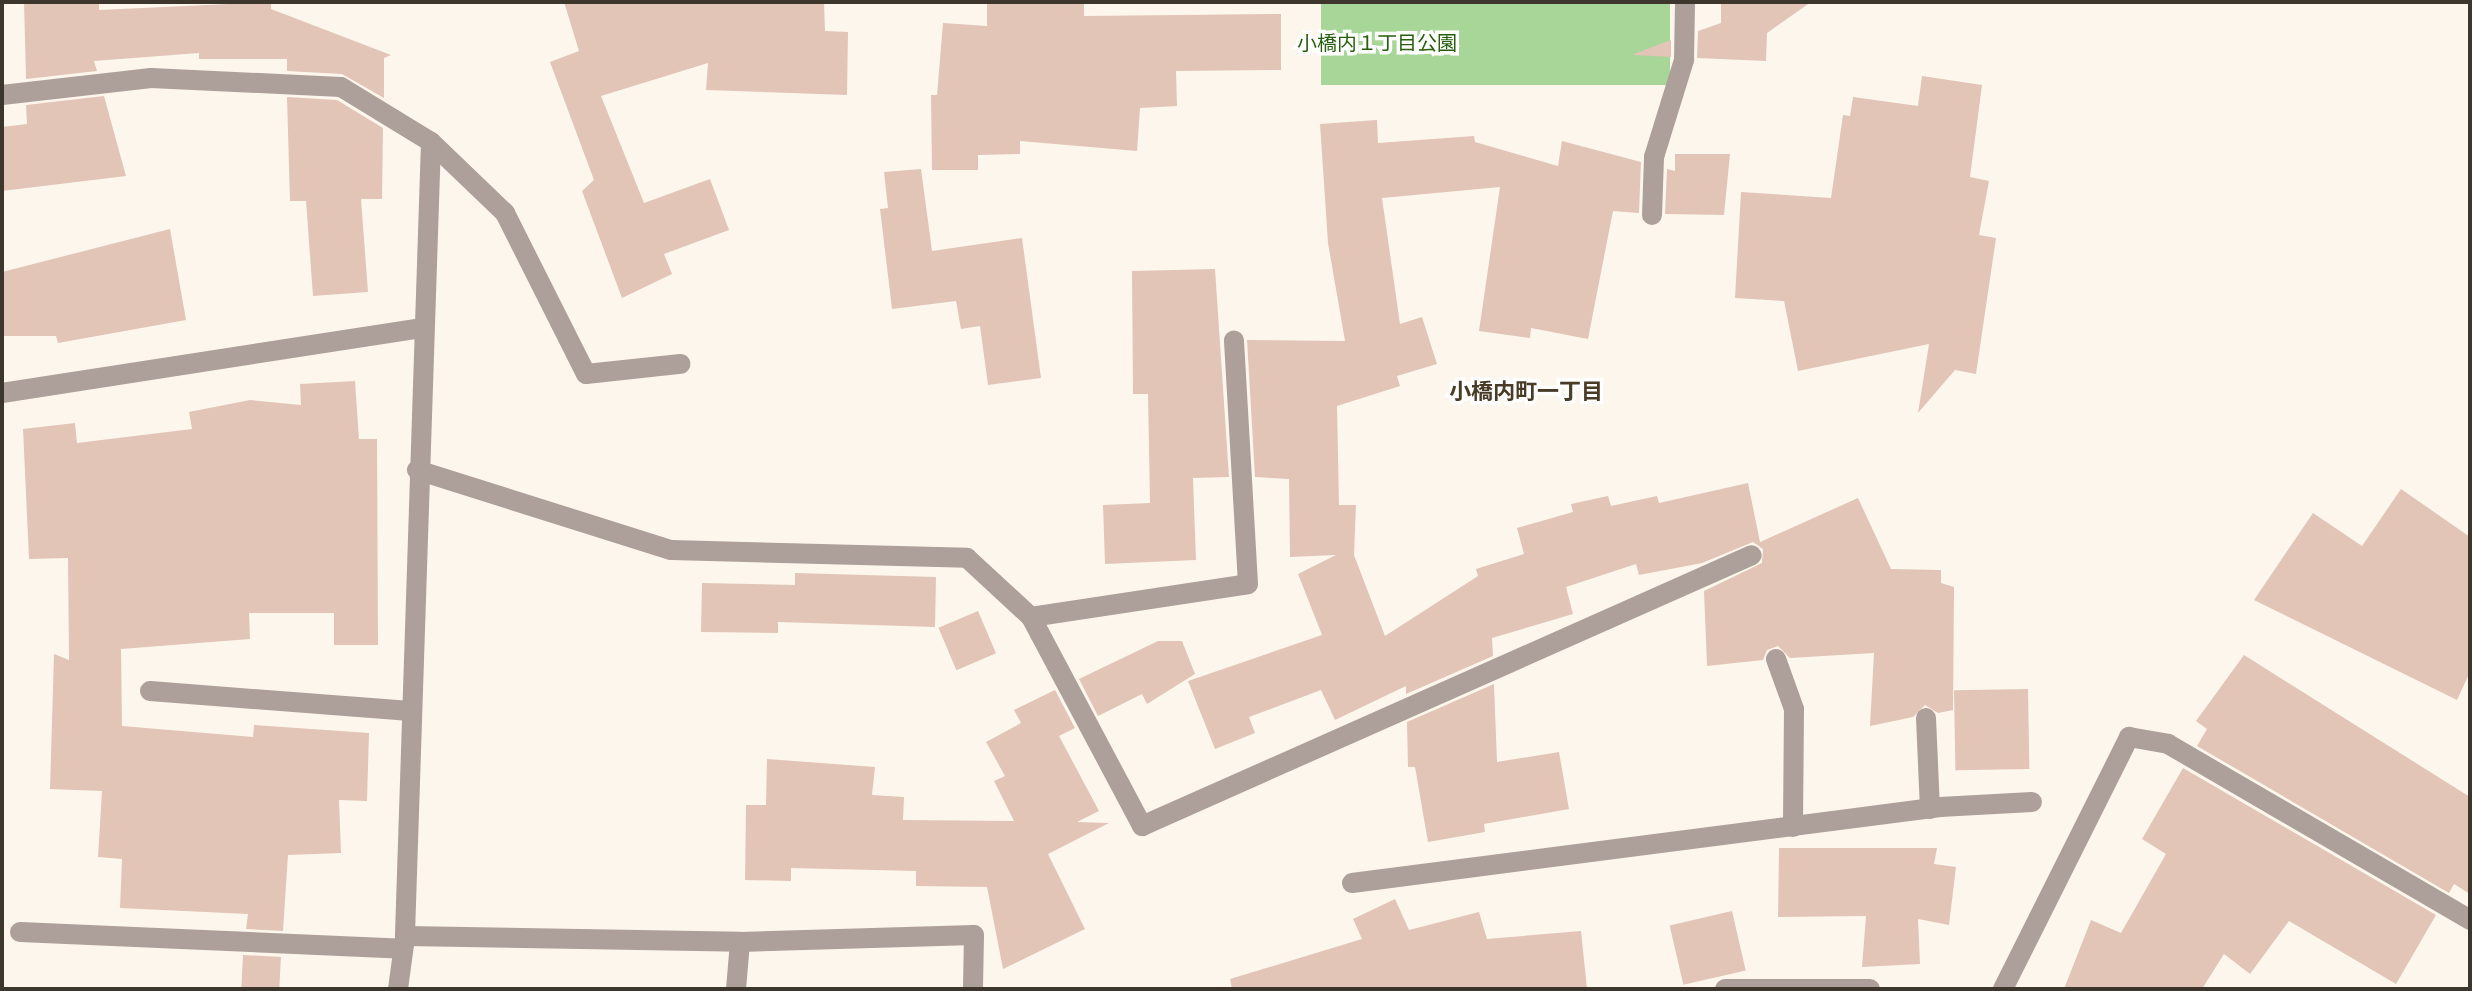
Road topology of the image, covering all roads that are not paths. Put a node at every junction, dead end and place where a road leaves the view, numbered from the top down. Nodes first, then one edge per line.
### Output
1 (1685, 2) edge
2 (2, 95) edge
3 (431, 142) junction
4 (1652, 215) dead end
5 (421, 328) junction
6 (1234, 340) dead end
7 (680, 364) dead end
8 (2, 393) edge
9 (417, 470) junction
10 (1752, 555) dead end
11 (1031, 617) junction
12 (1776, 659) dead end
13 (150, 691) dead end
14 (410, 711) junction
15 (1926, 718) dead end
16 (2032, 802) dead end
17 (1930, 809) junction
18 (1793, 827) junction
19 (1352, 883) dead end
20 (2470, 920) edge
21 (20, 932) dead end
22 (404, 942) junction
23 (740, 942) junction
24 (398, 989) edge
25 (736, 989) edge
26 (973, 989) edge
27 (1725, 989) edge
28 (1870, 989) edge
29 (2003, 989) edge

1 - 4 street
2 - 3 street
3 - 5 street
3 - 7 street
5 - 8 street
5 - 9 street
6 - 11 street
9 - 11 street
9 - 14 street
10 - 11 street
12 - 18 street
13 - 14 street
14 - 22 street
15 - 17 street
16 - 17 street
17 - 18 street
18 - 19 street
20 - 29 street
21 - 22 street
22 - 23 street
22 - 24 street
23 - 25 street
23 - 26 street
27 - 28 street

